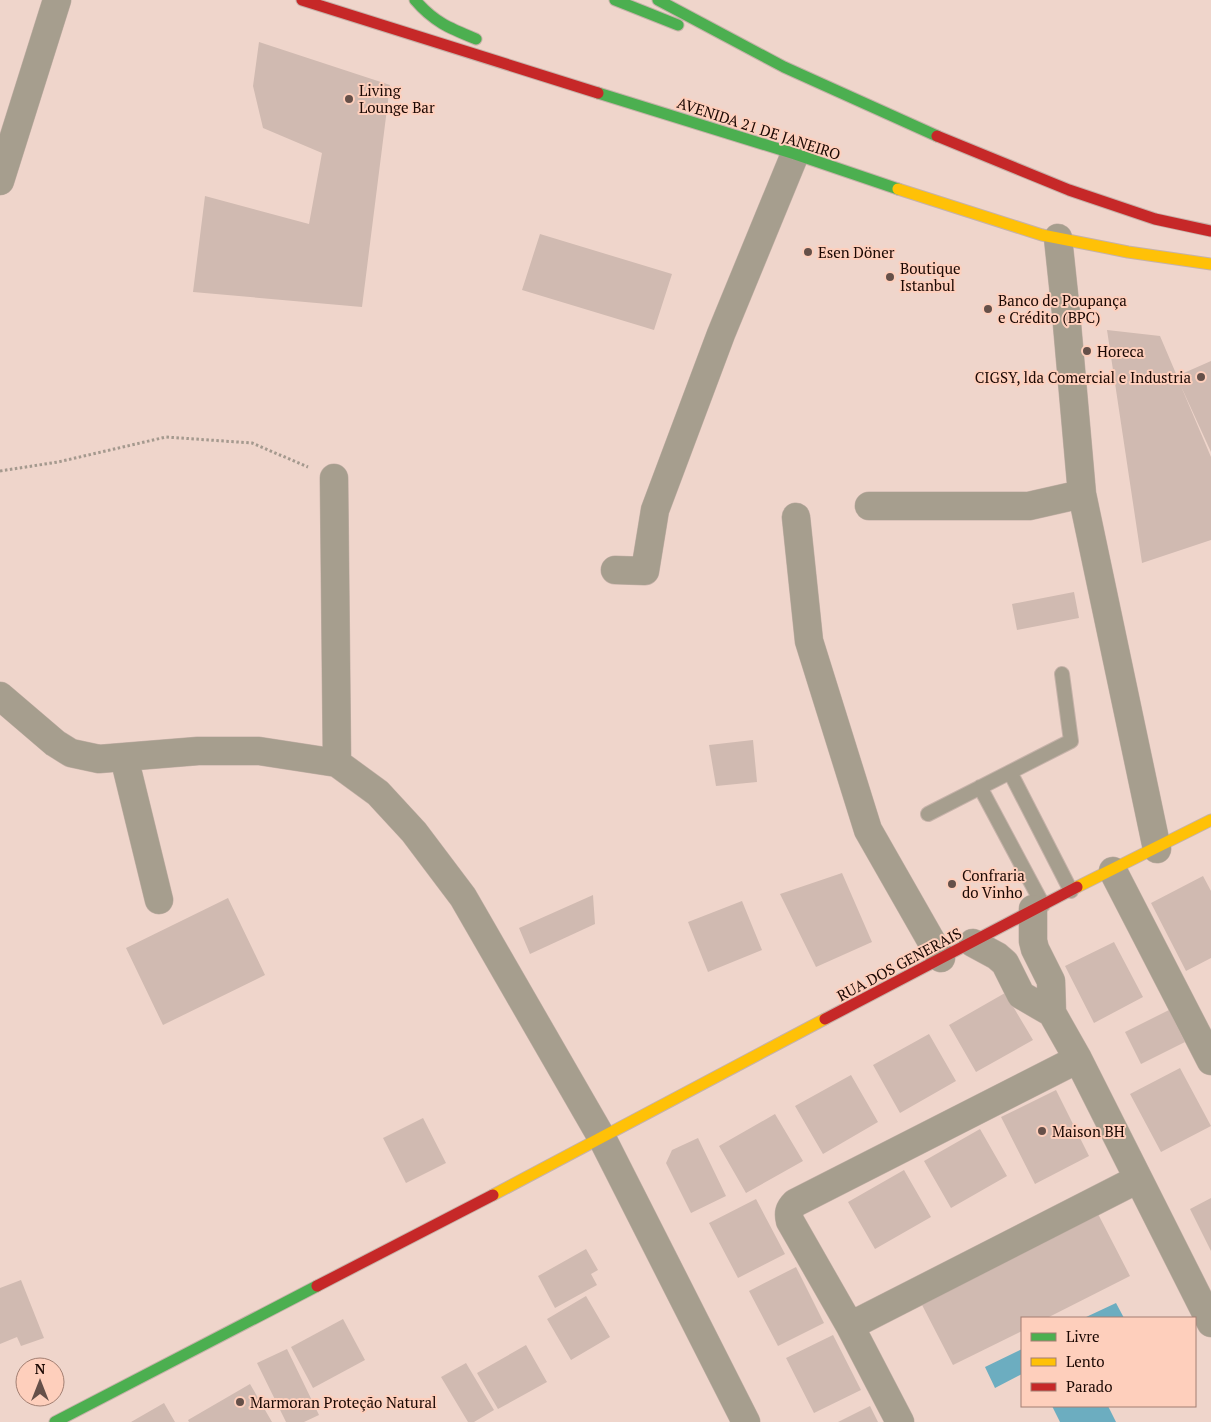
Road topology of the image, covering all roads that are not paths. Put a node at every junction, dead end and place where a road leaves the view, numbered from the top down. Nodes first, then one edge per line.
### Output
1 (57, 0) edge
2 (302, 0) edge
3 (415, 0) edge
4 (615, 0) edge
5 (658, 0) edge
6 (489, 43) dead end
7 (784, 67) junction
8 (572, 73) dead end
9 (759, 143) junction
10 (795, 154) junction
11 (0, 181) edge
12 (1211, 231) edge
13 (1058, 238) junction
14 (1211, 264) edge
15 (334, 478) road end
16 (1082, 494) junction
17 (869, 506) dead end
18 (796, 518) dead end
19 (615, 570) dead end
20 (1062, 674) dead end
21 (0, 696) edge
22 (124, 757) junction
23 (337, 763) junction
24 (1010, 772) junction
25 (980, 787) junction
26 (928, 814) dead end
27 (1211, 820) edge
28 (1157, 849) junction
29 (1113, 871) junction
30 (1071, 891) junction
31 (159, 900) dead end
32 (1038, 907) junction
33 (973, 943) junction
34 (941, 958) junction
35 (1051, 981) junction
36 (1025, 998) junction
37 (1052, 1013) junction
38 (1078, 1059) junction
39 (1211, 1061) edge
40 (602, 1138) junction
41 (1138, 1179) junction
42 (1211, 1323) edge
43 (850, 1326) junction
44 (84, 1407) junction
45 (55, 1422) edge
46 (92, 1422) edge
47 (746, 1422) edge
48 (900, 1422) edge

1 - 11 street
2 - 9 main road, AVENIDA 21 DE JANEIRO
3 - 6 main road
4 - 7 main road
5 - 7 main road
7 - 12 main road
8 - 9 main road
9 - 10 main road, AVENIDA 21 DE JANEIRO
10 - 13 main road, AVENIDA 21 DE JANEIRO
10 - 19 street
13 - 14 main road, AVENIDA 21 DE JANEIRO
13 - 16 street
15 - 23 street
16 - 17 street
16 - 28 street
18 - 34 street
20 - 24 lane
21 - 22 street
22 - 23 street
22 - 31 street
23 - 40 street
24 - 25 lane
24 - 30 lane
25 - 26 lane
25 - 32 lane
27 - 28 main road, RUA DOS GENERAIS
28 - 29 main road, RUA DOS GENERAIS
29 - 30 main road, RUA DOS GENERAIS
29 - 39 street
30 - 32 main road, RUA DOS GENERAIS
32 - 33 main road, RUA DOS GENERAIS
32 - 35 street
33 - 34 main road, RUA DOS GENERAIS
33 - 36 street
34 - 40 main road, RUA DOS GENERAIS
35 - 36 street
35 - 37 street
36 - 37 street
37 - 38 street
38 - 41 street
38 - 43 street
40 - 44 main road, RUA DOS GENERAIS
40 - 47 street
41 - 42 street
41 - 43 street
43 - 48 street
44 - 45 main road, RUA DOS GENERAIS
44 - 46 lane

